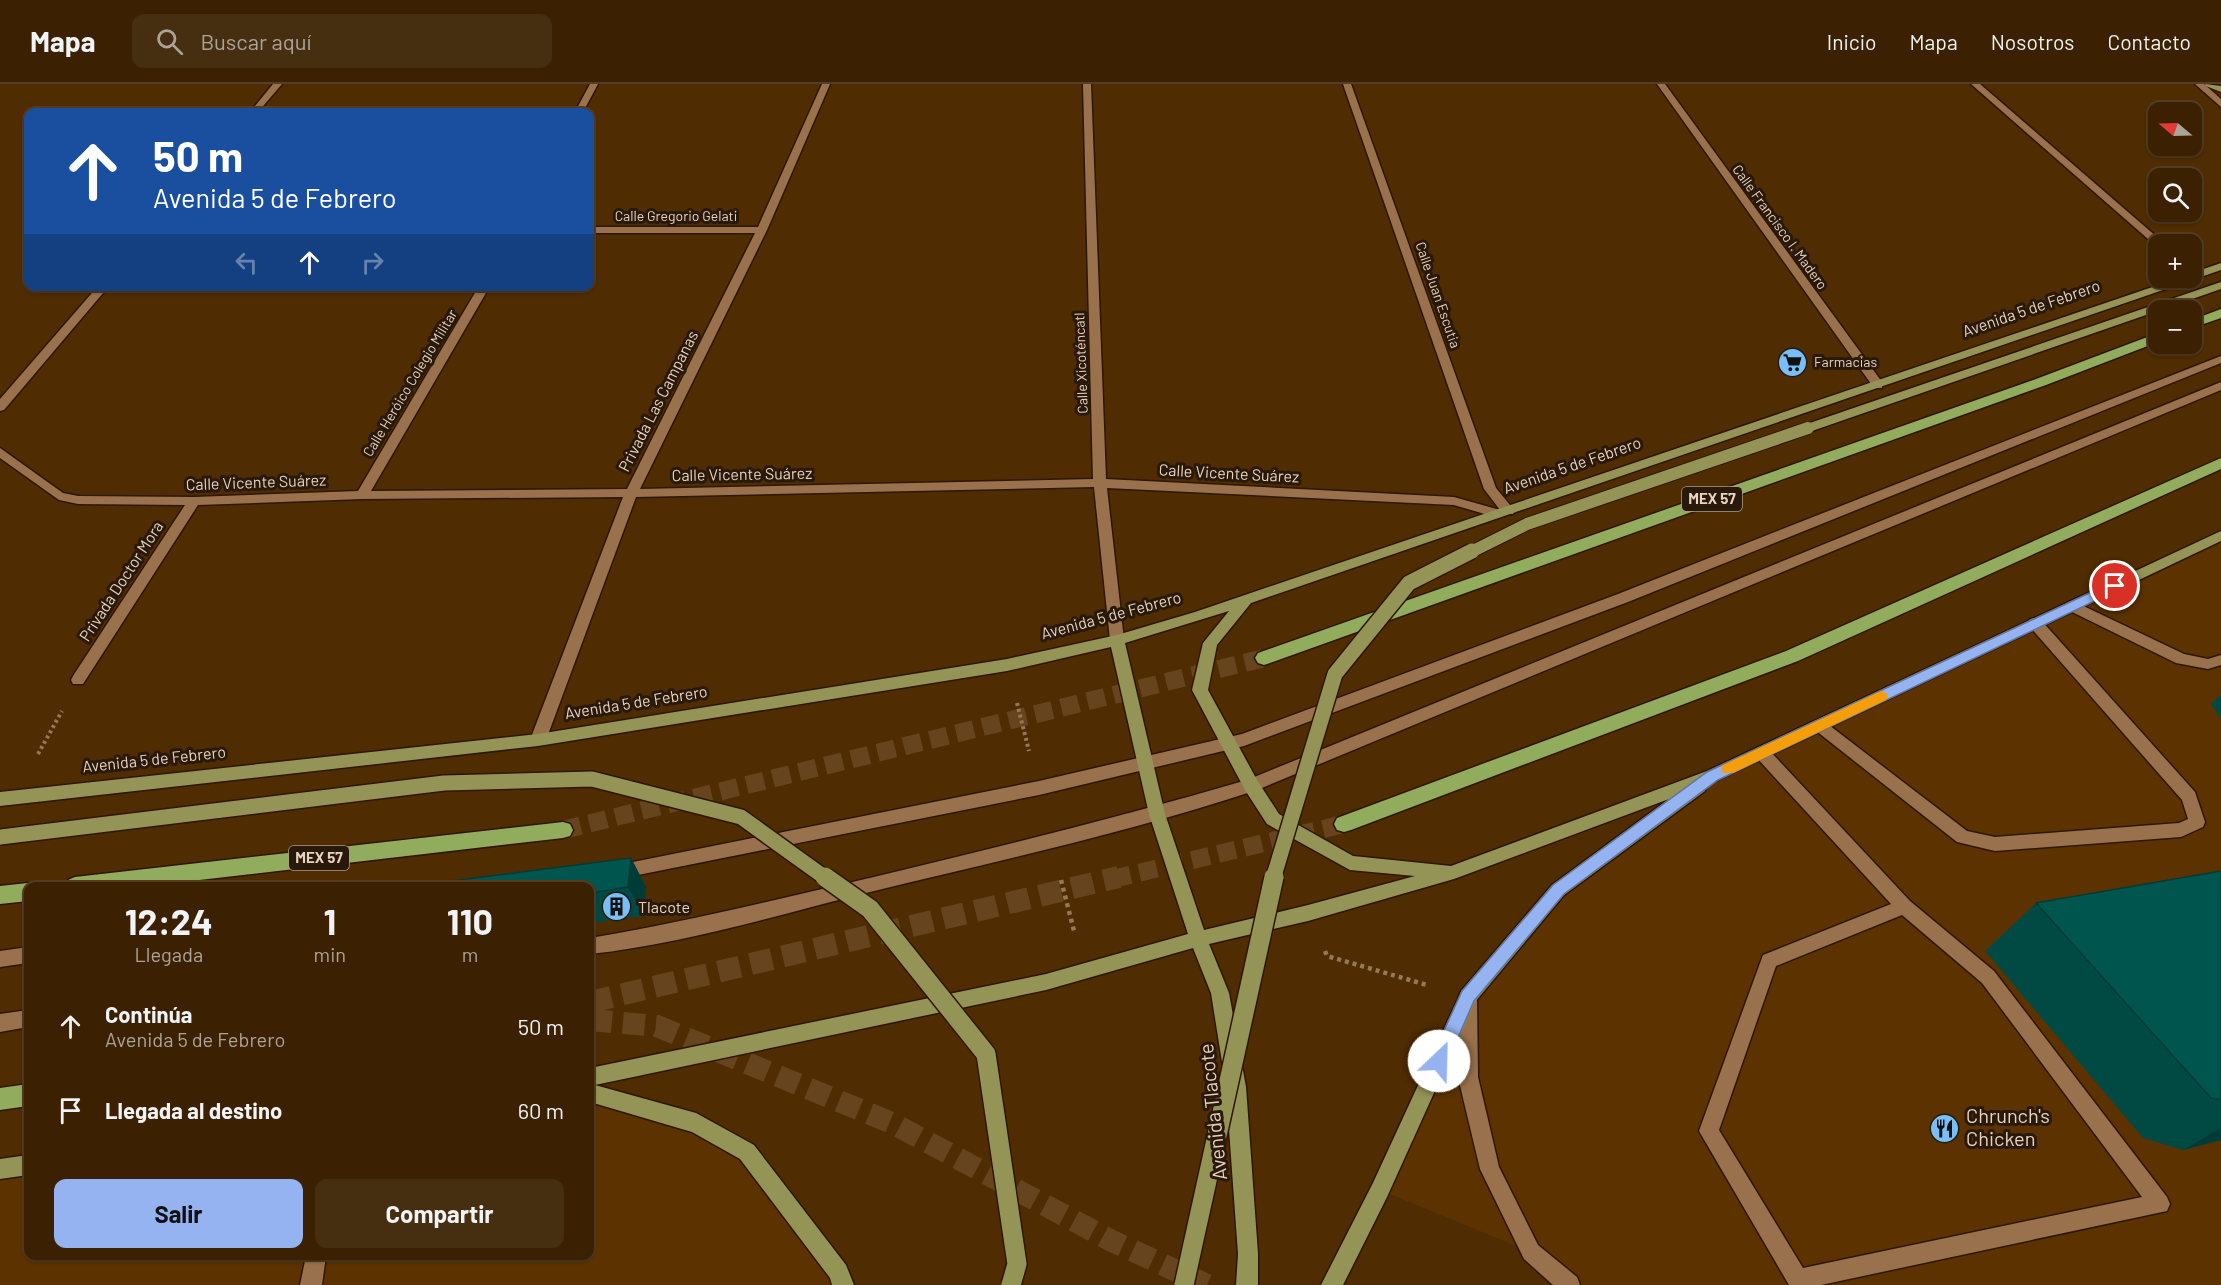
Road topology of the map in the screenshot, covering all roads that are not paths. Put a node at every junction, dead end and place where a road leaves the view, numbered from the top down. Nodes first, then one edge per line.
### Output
1 (278, 84) edge
2 (594, 84) edge
3 (826, 84) edge
4 (1087, 84) edge
5 (1347, 84) edge
6 (1661, 84) edge
7 (1975, 84) edge
8 (2199, 84) edge
9 (2209, 84) edge
10 (2221, 89) edge
11 (2221, 104) edge
12 (257, 108) edge
13 (581, 108) edge
14 (594, 230) edge
15 (762, 230) junction
16 (2148, 234) edge
17 (2221, 266) edge
18 (2202, 272) edge
19 (2221, 285) edge
20 (2155, 288) edge
21 (100, 291) edge
22 (482, 291) edge
23 (2221, 313) edge
24 (2202, 320) edge
25 (2148, 341) edge
26 (2221, 359) edge
27 (1878, 386) junction
28 (2221, 386) edge
29 (0, 407) edge
30 (0, 452) edge
31 (2221, 464) edge
32 (1100, 483) junction
33 (631, 493) junction
34 (362, 495) junction
35 (194, 501) junction
36 (1503, 512) junction
37 (2221, 536) edge
38 (1247, 599) junction
39 (2073, 606) junction
40 (2035, 624) junction
41 (1117, 640) junction
42 (1264, 658) tunnel mouth
43 (2221, 660) edge
44 (78, 680) road end
45 (1820, 726) junction
46 (537, 740) junction
47 (1229, 744) junction
48 (1762, 753) junction
49 (1148, 763) junction
50 (1713, 776) junction
51 (1251, 785) junction
52 (8, 798) edge
53 (1157, 814) junction
54 (1344, 824) tunnel mouth
55 (563, 830) tunnel mouth
56 (0, 837) edge
57 (1454, 872) junction
58 (607, 873) edge
59 (110, 882) edge
60 (24, 892) edge
61 (0, 895) edge
62 (1904, 906) junction
63 (1198, 939) junction
64 (594, 945) edge
65 (24, 956) edge
66 (0, 959) edge
67 (1468, 996) junction
68 (24, 1020) edge
69 (0, 1023) edge
70 (594, 1076) edge
71 (594, 1094) edge
72 (24, 1096) edge
73 (0, 1099) edge
74 (24, 1166) edge
75 (0, 1169) edge
76 (315, 1260) edge
77 (1800, 1282) edge
78 (311, 1285) edge
79 (843, 1285) edge
80 (1011, 1285) edge
81 (1184, 1285) edge
82 (1247, 1285) edge
83 (1332, 1285) edge
84 (1569, 1285) edge

1 - 12 street
2 - 13 street
3 - 15 street, Privada Las Campanas
4 - 32 street, Calle Xicoténcatl
5 - 36 street, Calle Juan Escutia
6 - 27 street, Calle Francisco I. Madero
7 - 16 street
8 - 11 street
9 - 10 main road
14 - 15 street, Calle Gregorio Gelati
15 - 33 street, Privada Las Campanas
17 - 18 main road, Avenida 5 de Febrero
19 - 81 main road, bridge
20 - 27 main road, Avenida 5 de Febrero
21 - 29 street
22 - 34 street, Calle Heróico Colegio Militar
23 - 24 highway
25 - 42 highway, MEX 57
26 - 47 street
27 - 36 main road, Avenida 5 de Febrero
28 - 51 street
30 - 35 street, Calle Vicente Suárez
31 - 54 highway
32 - 33 street, Calle Vicente Suárez
32 - 36 street, Calle Vicente Suárez
32 - 41 street, Calle Xicoténcatl
33 - 34 street, Calle Vicente Suárez
33 - 46 street, Privada Las Campanas
34 - 35 street, Calle Vicente Suárez
35 - 44 street, Privada Doctor Mora
36 - 38 main road, Avenida 5 de Febrero
37 - 39 main road
38 - 41 main road, Avenida 5 de Febrero
38 - 47 main road
39 - 40 main road
39 - 43 street
40 - 45 main road
40 - 45 street
41 - 46 main road, Avenida 5 de Febrero
41 - 49 main road, Avenida Tlacote
45 - 48 main road
46 - 52 main road, Avenida 5 de Febrero
47 - 49 street
47 - 51 main road
48 - 50 main road
48 - 62 street
49 - 53 main road, Avenida Tlacote
49 - 58 street
50 - 57 main road
50 - 67 main road
51 - 53 street
51 - 57 main road
53 - 63 main road, Avenida Tlacote
53 - 64 street
55 - 59 highway, MEX 57
56 - 80 main road, bridge
57 - 63 main road
60 - 61 highway
62 - 77 street
62 - 77 street
63 - 70 main road
63 - 82 main road, Avenida Tlacote
65 - 66 street
67 - 83 main road
67 - 84 street
68 - 69 street
71 - 79 main road
72 - 73 highway
74 - 75 main road
76 - 78 street

